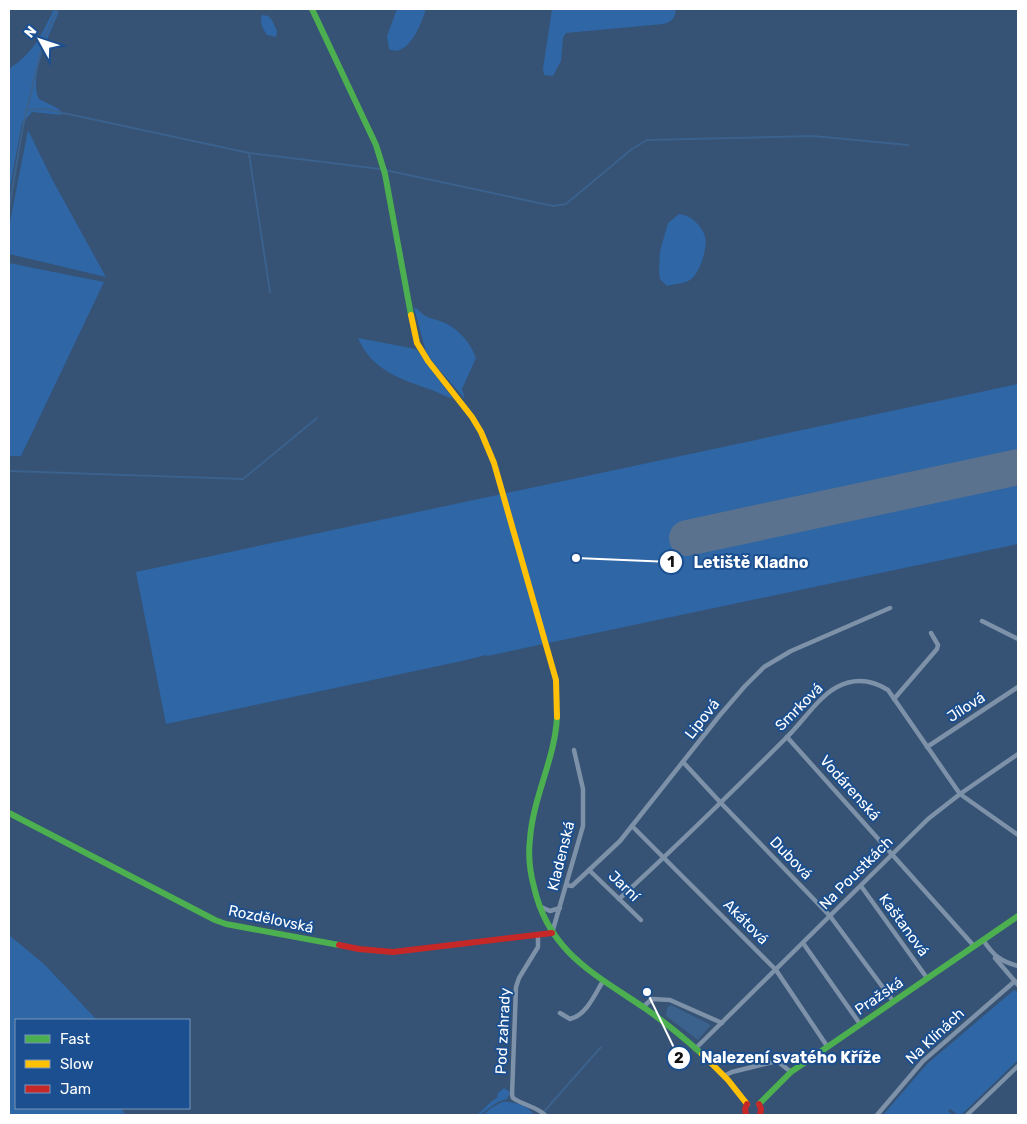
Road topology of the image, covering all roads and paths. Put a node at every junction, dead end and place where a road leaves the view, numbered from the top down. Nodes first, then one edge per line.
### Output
1 (312, 9) edge
2 (890, 608) dead end
3 (982, 621) dead end
4 (932, 633) dead end
5 (1018, 640) edge
6 (1018, 687) edge
7 (894, 699) junction
8 (788, 737) junction
9 (927, 747) junction
10 (574, 750) dead end
11 (1018, 754) edge
12 (683, 762) junction
13 (960, 794) junction
14 (720, 802) junction
15 (9, 813) edge
16 (632, 826) junction
17 (1018, 835) edge
18 (893, 854) junction
19 (664, 857) junction
20 (590, 870) junction
21 (566, 885) junction
22 (861, 886) junction
23 (619, 899) junction
24 (539, 906) junction
25 (560, 908) junction
26 (830, 916) junction
27 (1018, 916) edge
28 (641, 920) dead end
29 (552, 933) junction
30 (538, 934) junction
31 (983, 940) junction
32 (803, 943) junction
33 (974, 946) junction
34 (993, 955) junction
35 (1018, 966) edge
36 (776, 970) junction
37 (927, 978) junction
38 (603, 981) junction
39 (1017, 983) edge
40 (893, 1001) junction
41 (643, 1008) junction
42 (560, 1013) dead end
43 (722, 1023) junction
44 (860, 1024) junction
45 (827, 1046) junction
46 (695, 1049) junction
47 (1018, 1066) edge
48 (791, 1072) junction
49 (724, 1076) junction
50 (747, 1104) junction
51 (759, 1104) junction
52 (545, 1115) edge
53 (746, 1115) edge
54 (760, 1115) edge
55 (877, 1115) edge
56 (967, 1115) edge

1 - 24 street
2 - 12 street, Lipová
3 - 5 street
4 - 7 street
6 - 9 street, Jílová
7 - 8 street, Smrková
7 - 9 street, Smrková
8 - 14 street, Smrková
8 - 18 street, Vodárenská
9 - 13 street, Smrková
10 - 21 street, Kladenská
11 - 13 street, Na Poustkách
12 - 14 street, Dubová
12 - 16 street, Lipová
13 - 17 street, Smrková
13 - 18 street, Na Poustkách
14 - 19 street, Smrková
14 - 26 street, Dubová
15 - 30 street, Rozdělovská
16 - 19 street, Akátová
16 - 20 street, Lipová
18 - 22 street, Na Poustkách
18 - 33 street, Vodárenská
19 - 23 street, Smrková
19 - 36 street, Akátová
20 - 21 street, Lipová
20 - 23 street, Jarní
21 - 25 street, Kladenská
22 - 26 street, Na Poustkách
22 - 37 street, Kaštanová
23 - 28 street, Jarní
24 - 25 street, Kladenská
24 - 29 street
25 - 29 street, Kladenská
26 - 32 street, Na Poustkách
26 - 40 street, Dubová
27 - 31 street, Pražská
29 - 30 street, Rozdělovská
29 - 38 street
30 - 52 street, Pod zahrady
31 - 33 street, Pražská
31 - 34 street
32 - 36 street, Na Poustkách
32 - 44 street
33 - 37 street, Pražská
34 - 35 street
34 - 39 street
36 - 43 street, Na Poustkách
36 - 45 street, Akátová
37 - 40 street, Pražská
38 - 41 street
38 - 42 street
39 - 55 street, Na Klínách
40 - 44 street, Pražská
41 - 43 street
41 - 46 street
43 - 46 street, Na Poustkách
44 - 45 street, Pražská
45 - 48 street, Pražská
46 - 49 street
47 - 56 street
48 - 49 street
48 - 51 street, Pražská
49 - 50 street
50 - 51 street
50 - 53 street
51 - 54 street

